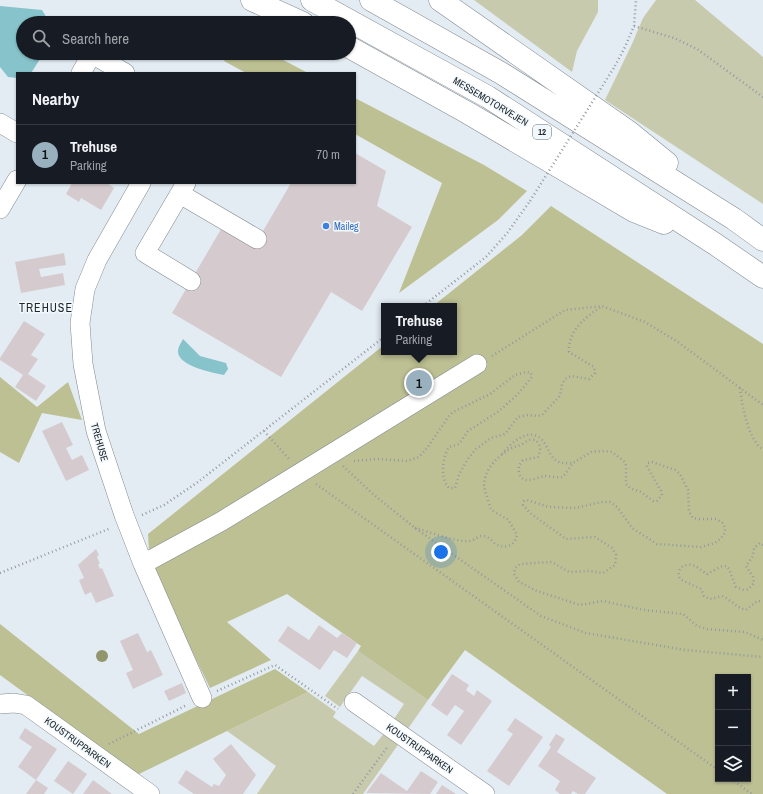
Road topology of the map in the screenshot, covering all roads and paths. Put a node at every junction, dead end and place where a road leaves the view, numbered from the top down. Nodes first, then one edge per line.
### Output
1 (252, 0) edge
2 (312, 0) edge
3 (371, 0) edge
4 (440, 0) edge
5 (636, 0) edge
6 (287, 16) edge
7 (341, 16) edge
8 (356, 24) edge
9 (634, 26) junction
10 (356, 51) edge
11 (89, 60) edge
12 (103, 60) edge
13 (82, 72) edge
14 (124, 72) edge
15 (763, 97) edge
16 (0, 123) edge
17 (16, 132) edge
18 (16, 182) edge
19 (140, 184) edge
20 (183, 188) edge
21 (0, 209) edge
22 (734, 219) junction
23 (259, 236) dead end
24 (763, 240) edge
25 (715, 244) junction
26 (763, 278) edge
27 (191, 281) dead end
28 (427, 303) edge
29 (602, 306) junction
30 (381, 339) edge
31 (477, 364) joint
32 (740, 387) junction
33 (763, 405) edge
34 (264, 431) junction
35 (763, 450) edge
36 (335, 458) junction
37 (499, 458) junction
38 (573, 463) junction
39 (301, 473) junction
40 (126, 521) junction
41 (415, 528) junction
42 (763, 545) edge
43 (143, 564) junction
44 (0, 573) edge
45 (763, 601) edge
46 (763, 640) edge
47 (763, 657) edge
48 (202, 698) junction
49 (354, 702) joint
50 (0, 704) edge
51 (398, 732) junction
52 (92, 752) junction
53 (715, 768) edge
54 (735, 782) edge
55 (150, 794) edge
56 (353, 794) edge
57 (485, 794) edge
58 (752, 794) edge

1 - 6 highway
2 - 7 highway, MESSEMOTORVEJEN / 12
3 - 22 highway
4 - 22 highway
5 - 9 path
8 - 25 highway, MESSEMOTORVEJEN / 12
9 - 15 path
9 - 28 path, bridge
10 - 25 highway
11 - 13 street
12 - 14 street
16 - 17 street
18 - 21 street
19 - 40 street, TREHUSE
20 - 23 street
20 - 27 street
22 - 24 highway
25 - 26 highway, MESSEMOTORVEJEN / 12
29 - 31 path
29 - 32 path
29 - 36 path
30 - 34 path
31 - 36 street
32 - 33 path
32 - 35 path
34 - 39 path
34 - 40 path
36 - 39 street
36 - 41 path
37 - 38 path
37 - 38 path
37 - 41 path
38 - 46 path
39 - 43 street
39 - 53 path
40 - 43 street, TREHUSE
40 - 44 path
41 - 47 path
42 - 45 path
43 - 48 street, TREHUSE
48 - 49 path
48 - 52 path
49 - 51 street, KOUSTRUPPARKEN
50 - 52 street, KOUSTRUPPARKEN
51 - 56 path
51 - 57 street, KOUSTRUPPARKEN
52 - 55 street, KOUSTRUPPARKEN
54 - 58 path

